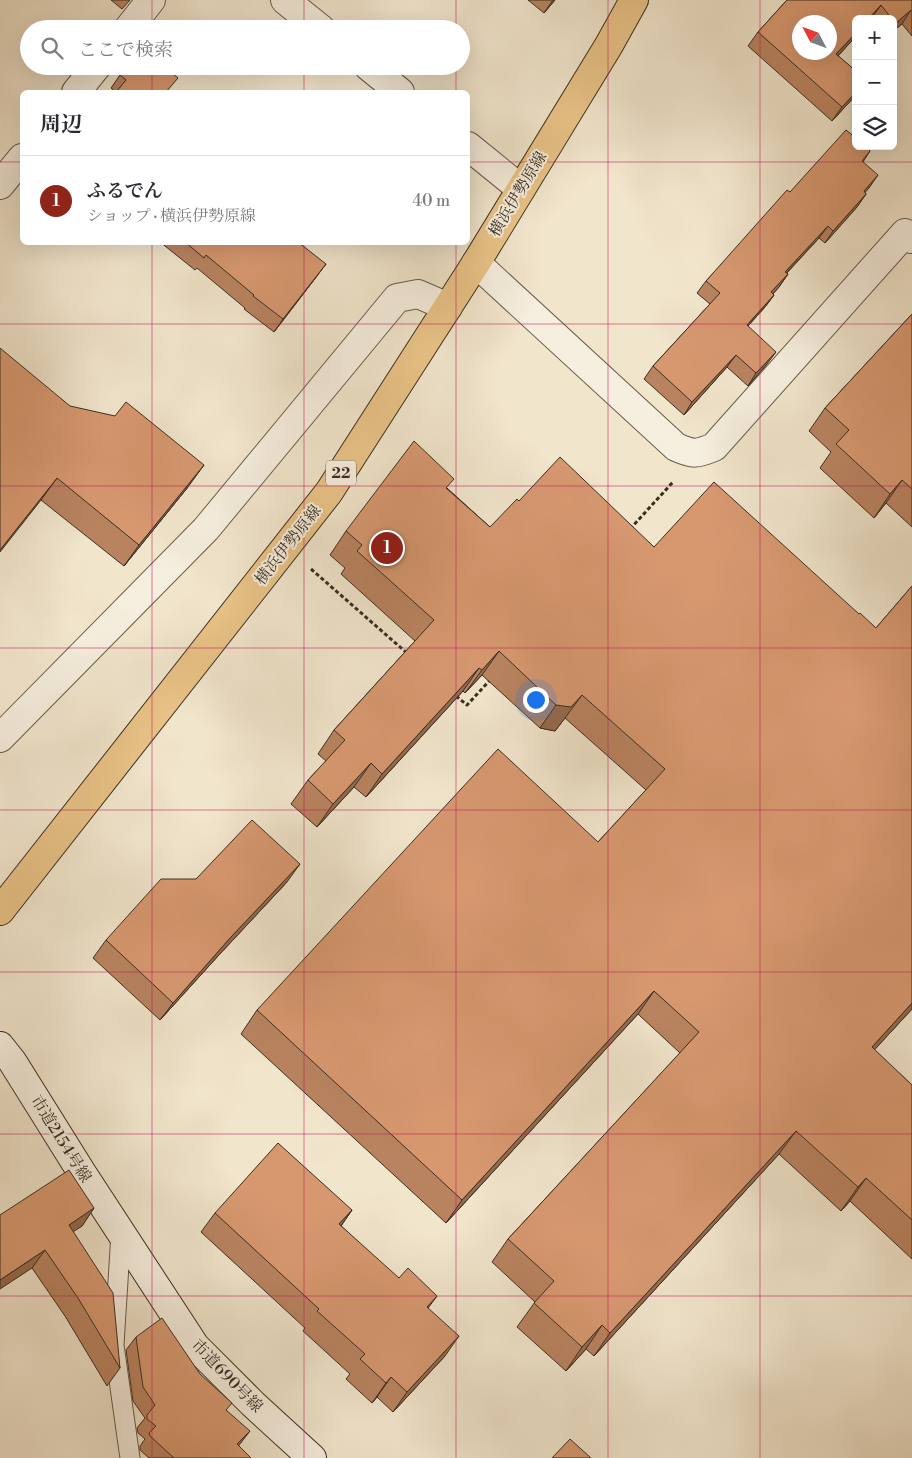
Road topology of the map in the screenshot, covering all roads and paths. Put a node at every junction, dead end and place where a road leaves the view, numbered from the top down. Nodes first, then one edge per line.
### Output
1 (151, 0) edge
2 (285, 0) edge
3 (634, 0) edge
4 (135, 20) edge
5 (310, 20) edge
6 (90, 75) edge
7 (379, 75) edge
8 (78, 90) edge
9 (398, 90) edge
10 (470, 148) edge
11 (20, 160) edge
12 (0, 185) edge
13 (521, 189) junction
14 (912, 239) edge
15 (476, 263) junction
16 (448, 307) junction
17 (699, 454) junction
18 (626, 533) edge
19 (309, 567) dead end
20 (414, 659) edge
21 (493, 677) edge
22 (452, 692) edge
23 (0, 738) edge
24 (0, 911) edge
25 (0, 1046) edge
26 (121, 1232) junction
27 (130, 1458) edge
28 (312, 1458) edge

1 - 4 street
2 - 5 street
3 - 13 main road, 横浜伊勢原線 / 22
6 - 8 street
7 - 9 street
10 - 13 street
11 - 12 street
13 - 15 main road, 横浜伊勢原線 / 22
14 - 17 street
15 - 16 main road, 横浜伊勢原線 / 22
15 - 17 street
16 - 23 street
16 - 24 main road, 横浜伊勢原線 / 22
17 - 18 path
19 - 20 path
21 - 22 path
25 - 26 street, 市道2154号線
26 - 27 lane
26 - 28 street, 市道690号線

